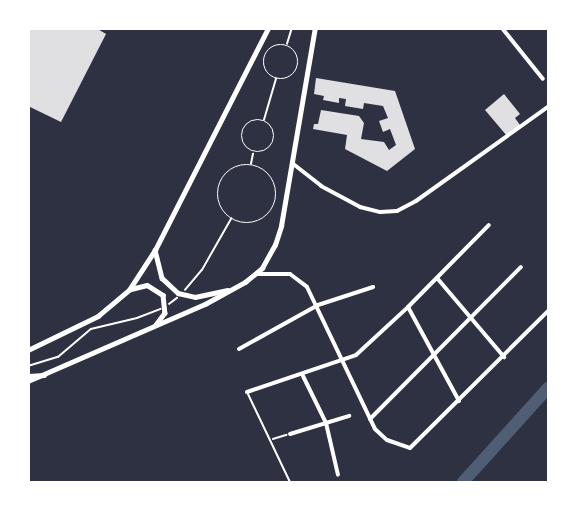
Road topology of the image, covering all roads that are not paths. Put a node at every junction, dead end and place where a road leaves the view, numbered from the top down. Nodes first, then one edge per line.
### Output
1 (268, 28) edge
2 (315, 28) edge
3 (502, 28) edge
4 (543, 79) dead end
5 (549, 107) edge
6 (292, 163) junction
7 (489, 225) dead end
8 (155, 250) junction
9 (521, 267) dead end
10 (256, 274) junction
11 (437, 278) junction
12 (373, 287) dead end
13 (235, 288) junction
14 (129, 290) junction
15 (318, 304) junction
16 (408, 307) junction
17 (549, 311) edge
18 (471, 319) junction
19 (152, 329) junction
20 (238, 349) dead end
21 (28, 350) edge
22 (434, 356) junction
23 (504, 357) junction
24 (344, 361) junction
25 (44, 375) junction
26 (28, 376) edge
27 (303, 376) junction
28 (28, 381) edge
29 (247, 392) joint
30 (459, 401) junction
31 (349, 416) dead end
32 (370, 419) junction
33 (326, 423) junction
34 (290, 434) road end
35 (338, 475) dead end
36 (290, 483) edge

1 - 8 street
2 - 6 street
3 - 4 street
5 - 6 street
6 - 10 street
7 - 11 street
8 - 13 street
8 - 14 street
9 - 18 street
10 - 13 street
10 - 15 street
11 - 16 street
11 - 18 street
12 - 15 street
13 - 19 street
14 - 19 street
14 - 21 street
15 - 20 street
15 - 24 street
16 - 22 street
16 - 24 street
17 - 23 street
18 - 22 street
18 - 23 street
19 - 25 street
22 - 30 street
22 - 32 street
23 - 30 street
24 - 27 street
24 - 32 street
25 - 26 main road
25 - 28 street
27 - 29 street
27 - 33 street
29 - 36 lane
30 - 32 street
31 - 33 street
33 - 34 street
33 - 35 street

